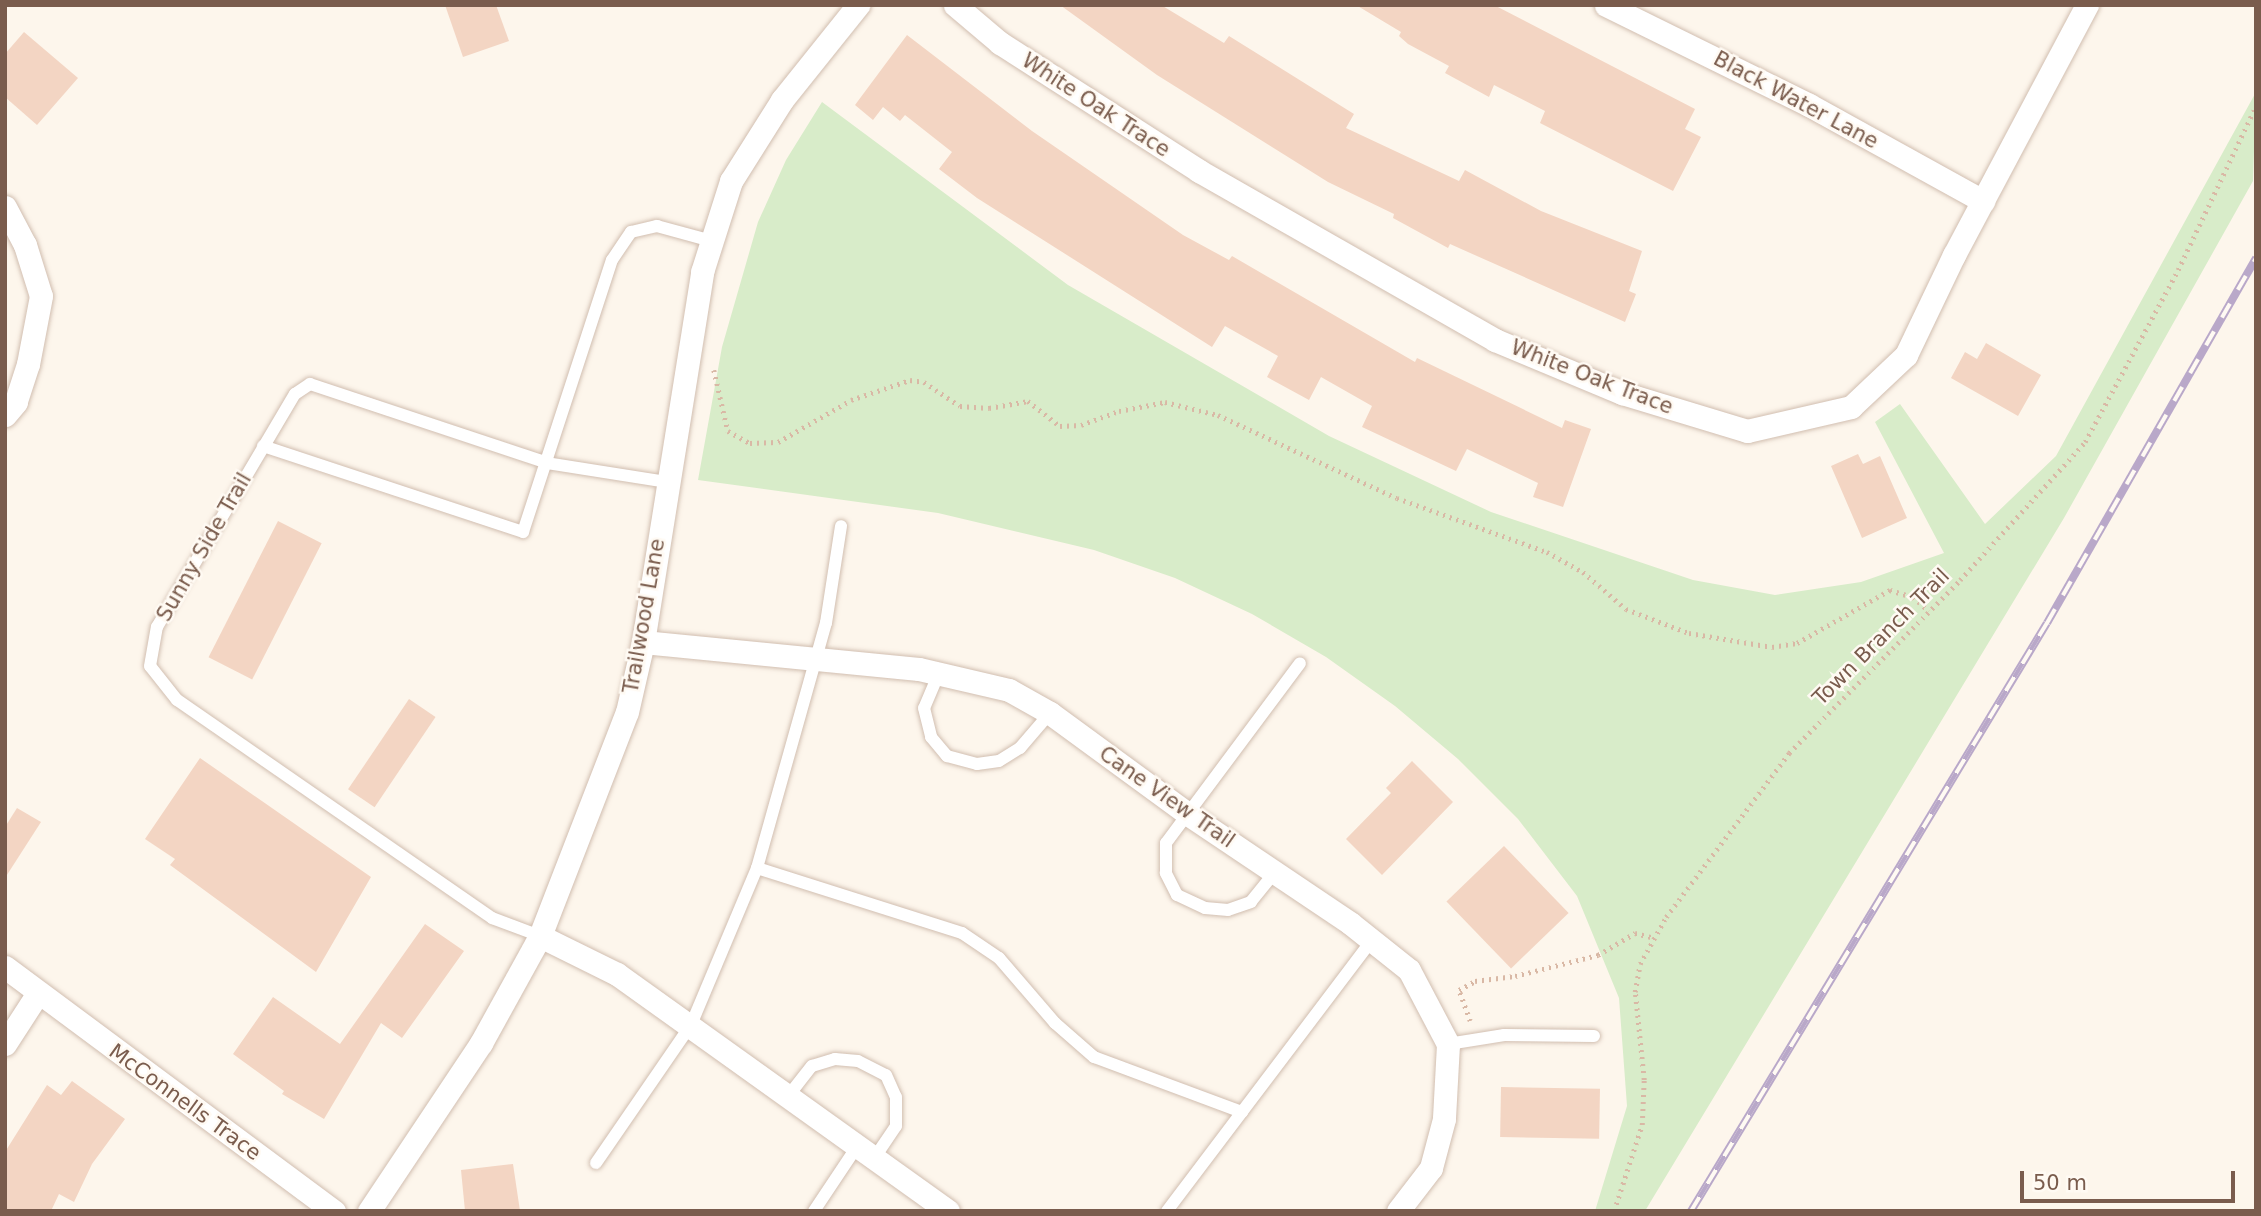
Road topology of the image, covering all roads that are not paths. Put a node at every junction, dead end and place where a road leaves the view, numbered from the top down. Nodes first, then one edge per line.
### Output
1 (858, 5) edge
2 (955, 5) edge
3 (1606, 5) edge
4 (2087, 5) edge
5 (1983, 201) junction
6 (5, 207) edge
7 (712, 241) junction
8 (5, 415) edge
9 (263, 446) junction
10 (547, 463) junction
11 (667, 482) junction
12 (841, 526) dead end
13 (643, 642) junction
14 (813, 659) junction
15 (1300, 663) dead end
16 (939, 673) junction
17 (1050, 713) junction
18 (1188, 814) junction
19 (757, 868) junction
20 (1275, 872) junction
21 (540, 936) junction
22 (1372, 940) junction
23 (5, 967) edge
24 (38, 993) junction
25 (691, 1025) junction
26 (1594, 1036) dead end
27 (5, 1044) edge
28 (1448, 1044) junction
29 (789, 1095) junction
30 (1242, 1112) junction
31 (866, 1151) junction
32 (596, 1163) dead end
33 (334, 1211) edge
34 (369, 1211) edge
35 (814, 1211) edge
36 (948, 1211) edge
37 (1167, 1211) edge
38 (1398, 1211) edge

1 - 7 street, Trailwood Lane
2 - 5 street, White Oak Trace
3 - 5 street, Black Water Lane
4 - 5 street, White Oak Trace
6 - 8 street
7 - 10 lane
7 - 11 street, Trailwood Lane
9 - 10 lane, Sunny Side Trail
9 - 10 lane
9 - 21 lane, Sunny Side Trail
10 - 11 lane, Sunny Side Trail
11 - 13 street, Trailwood Lane
12 - 14 lane
13 - 14 street, Cane View Trail
13 - 21 street, Trailwood Lane
14 - 16 street, Cane View Trail
14 - 19 lane
15 - 18 lane
16 - 17 street, Cane View Trail
16 - 17 lane
17 - 18 street, Cane View Trail
18 - 20 street, Cane View Trail
18 - 20 lane
19 - 25 lane
19 - 30 lane
20 - 22 street, Cane View Trail
21 - 25 street
21 - 34 street, Trailwood Lane
22 - 28 street, Cane View Trail
22 - 30 lane
23 - 24 street, McConnells Trace
24 - 27 street
24 - 33 street, McConnells Trace
25 - 29 street
25 - 32 lane
26 - 28 lane
28 - 38 street
29 - 31 street
29 - 31 lane
30 - 37 lane
31 - 35 lane
31 - 36 street

